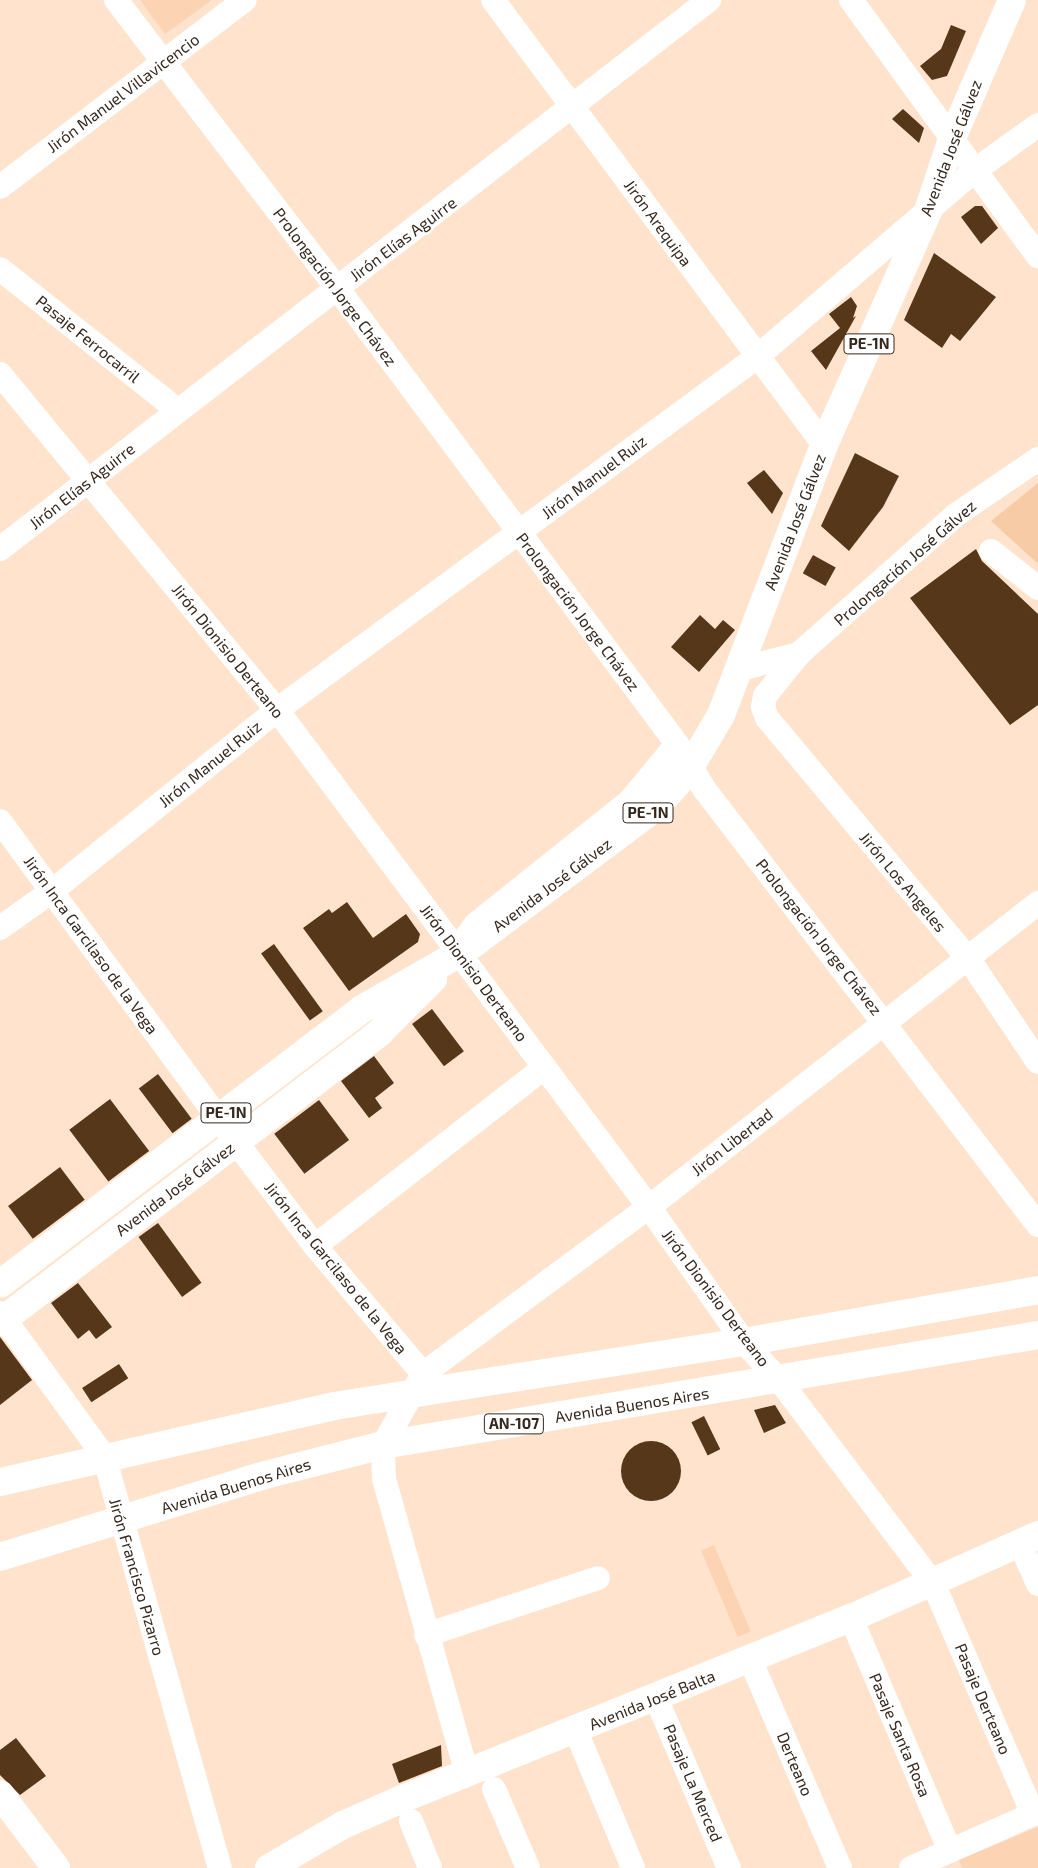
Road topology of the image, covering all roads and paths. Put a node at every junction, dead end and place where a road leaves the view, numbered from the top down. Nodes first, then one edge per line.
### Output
1 (116, 0) edge
2 (245, 0) edge
3 (493, 0) edge
4 (709, 0) edge
5 (851, 0) edge
6 (1012, 0) edge
7 (164, 62) junction
8 (574, 108) junction
9 (1038, 125) edge
10 (954, 136) junction
11 (974, 171) junction
12 (0, 187) edge
13 (928, 211) junction
14 (1038, 256) edge
15 (0, 269) edge
16 (338, 289) junction
17 (757, 357) junction
18 (0, 374) edge
19 (177, 410) junction
20 (824, 445) junction
21 (1038, 459) edge
22 (89, 482) junction
23 (519, 533) junction
24 (0, 549) edge
25 (991, 551) dead end
26 (1038, 588) edge
27 (799, 654) junction
28 (735, 680) junction
29 (763, 707) joint
30 (277, 710) junction
31 (677, 744) junction
32 (0, 821) edge
33 (52, 891) junction
34 (1038, 903) edge
35 (0, 928) edge
36 (462, 952) junction
37 (968, 958) junction
38 (886, 1022) junction
39 (1038, 1062) edge
40 (545, 1067) junction
41 (218, 1118) junction
42 (236, 1142) junction
43 (649, 1207) junction
44 (1038, 1225) edge
45 (315, 1246) junction
46 (0, 1284) edge
47 (1038, 1290) edge
48 (2, 1318) edge
49 (1038, 1335) edge
50 (744, 1342) junction
51 (780, 1381) junction
52 (417, 1383) junction
53 (383, 1446) junction
54 (104, 1456) junction
55 (0, 1482) edge
56 (120, 1522) junction
57 (1029, 1540) edge
58 (0, 1557) edge
59 (598, 1578) dead end
60 (933, 1583) junction
61 (1038, 1584) edge
62 (851, 1618) junction
63 (426, 1635) junction
64 (750, 1660) junction
65 (656, 1698) junction
66 (576, 1731) junction
67 (467, 1774) junction
68 (494, 1789) dead end
69 (0, 1794) edge
70 (1036, 1813) edge
71 (412, 1821) dead end
72 (950, 1851) junction
73 (56, 1868) edge
74 (220, 1868) edge
75 (269, 1868) edge
76 (430, 1868) edge
77 (528, 1868) edge
78 (632, 1868) edge
79 (729, 1868) edge
80 (840, 1868) edge
81 (911, 1868) edge

1 - 7 street, Prolongación Jorge Chávez
2 - 7 street, Jirón Manuel Villavicencio
3 - 8 street, Jirón Arequipa
4 - 8 street, Jirón Elías Aguirre
5 - 10 street
6 - 10 main road, Avenida José Gálvez / PE-1N
7 - 12 street, Jirón Manuel Villavicencio
7 - 16 street, Prolongación Jorge Chávez
8 - 16 street, Jirón Elías Aguirre
8 - 17 street, Jirón Arequipa
9 - 11 street, Jirón Manuel Ruiz
10 - 11 street
10 - 13 main road, Avenida José Gálvez / PE-1N
11 - 13 street, Jirón Manuel Ruiz
11 - 14 street
13 - 17 street, Jirón Manuel Ruiz
13 - 20 main road, Avenida José Gálvez / PE-1N
15 - 19 street, Pasaje Ferrocarril
16 - 19 street, Jirón Elías Aguirre
16 - 23 street, Prolongación Jorge Chávez
17 - 20 street, Jirón Arequipa
17 - 23 street, Jirón Manuel Ruiz
18 - 22 street, Jirón Dionisio Derteano
19 - 22 street, Jirón Elías Aguirre
20 - 28 main road, Avenida José Gálvez / PE-1N
21 - 27 street, Prolongación José Gálvez
22 - 24 street, Jirón Elías Aguirre
22 - 30 street, Jirón Dionisio Derteano
23 - 30 street, Jirón Manuel Ruiz
23 - 31 street, Prolongación Jorge Chávez
25 - 26 street
27 - 28 street, Prolongación José Gálvez
27 - 29 street, Prolongación José Gálvez
28 - 36 main road, Avenida José Gálvez / PE-1N
29 - 37 street, Jirón Los Angeles
30 - 33 street, Jirón Manuel Ruiz
30 - 36 street, Jirón Dionisio Derteano
31 - 36 street
31 - 38 street, Prolongación Jorge Chávez
32 - 33 street, Jirón Inca Garcilaso de la Vega
33 - 35 street, Jirón Manuel Ruiz
33 - 41 street, Jirón Inca Garcilaso de la Vega
34 - 37 street, Jirón Libertad
36 - 40 street, Jirón Dionisio Derteano
36 - 41 main road, Avenida José Gálvez / PE-1N
36 - 42 main road, Avenida José Gálvez / PE-1N
37 - 38 street, Jirón Libertad
37 - 39 street, Jirón Los Angeles
38 - 43 street, Jirón Libertad
38 - 44 street, Prolongación Jorge Chávez
40 - 43 street, Jirón Dionisio Derteano
40 - 45 street
41 - 42 street, Jirón Inca Garcilaso de la Vega
41 - 46 main road, Avenida José Gálvez / PE-1N
42 - 45 street, Jirón Inca Garcilaso de la Vega
42 - 48 main road, Avenida José Gálvez / PE-1N
43 - 50 street, Jirón Dionisio Derteano
43 - 52 street, Jirón Libertad
45 - 52 street, Jirón Inca Garcilaso de la Vega
47 - 50 main road
48 - 54 street, Jirón Francisco Pizarro
49 - 51 main road, Avenida Buenos Aires / AN-107
50 - 51 street, Jirón Dionisio Derteano
50 - 52 main road
51 - 53 main road, Avenida Buenos Aires / AN-107
51 - 60 street, Jirón Dionisio Derteano
52 - 53 street
52 - 54 main road
53 - 56 main road, Avenida Buenos Aires / AN-107
53 - 63 street
54 - 55 main road
54 - 56 street, Jirón Francisco Pizarro
56 - 58 main road, Avenida Buenos Aires / AN-107
56 - 74 street, Jirón Francisco Pizarro
57 - 60 main road, Avenida José Balta
57 - 61 street
59 - 63 street
60 - 62 main road, Avenida José Balta
60 - 70 street, Pasaje Derteano
62 - 64 main road, Avenida José Balta
62 - 72 street, Pasaje Santa Rosa
63 - 67 street
64 - 65 main road, Avenida José Balta
64 - 80 street, Derteano
65 - 66 main road, Avenida José Balta
65 - 79 street, Pasaje La Merced
66 - 67 main road, Avenida José Balta
66 - 78 street
67 - 75 main road, Avenida José Balta
68 - 77 street
69 - 73 main road
70 - 72 street
71 - 76 street
72 - 81 street

